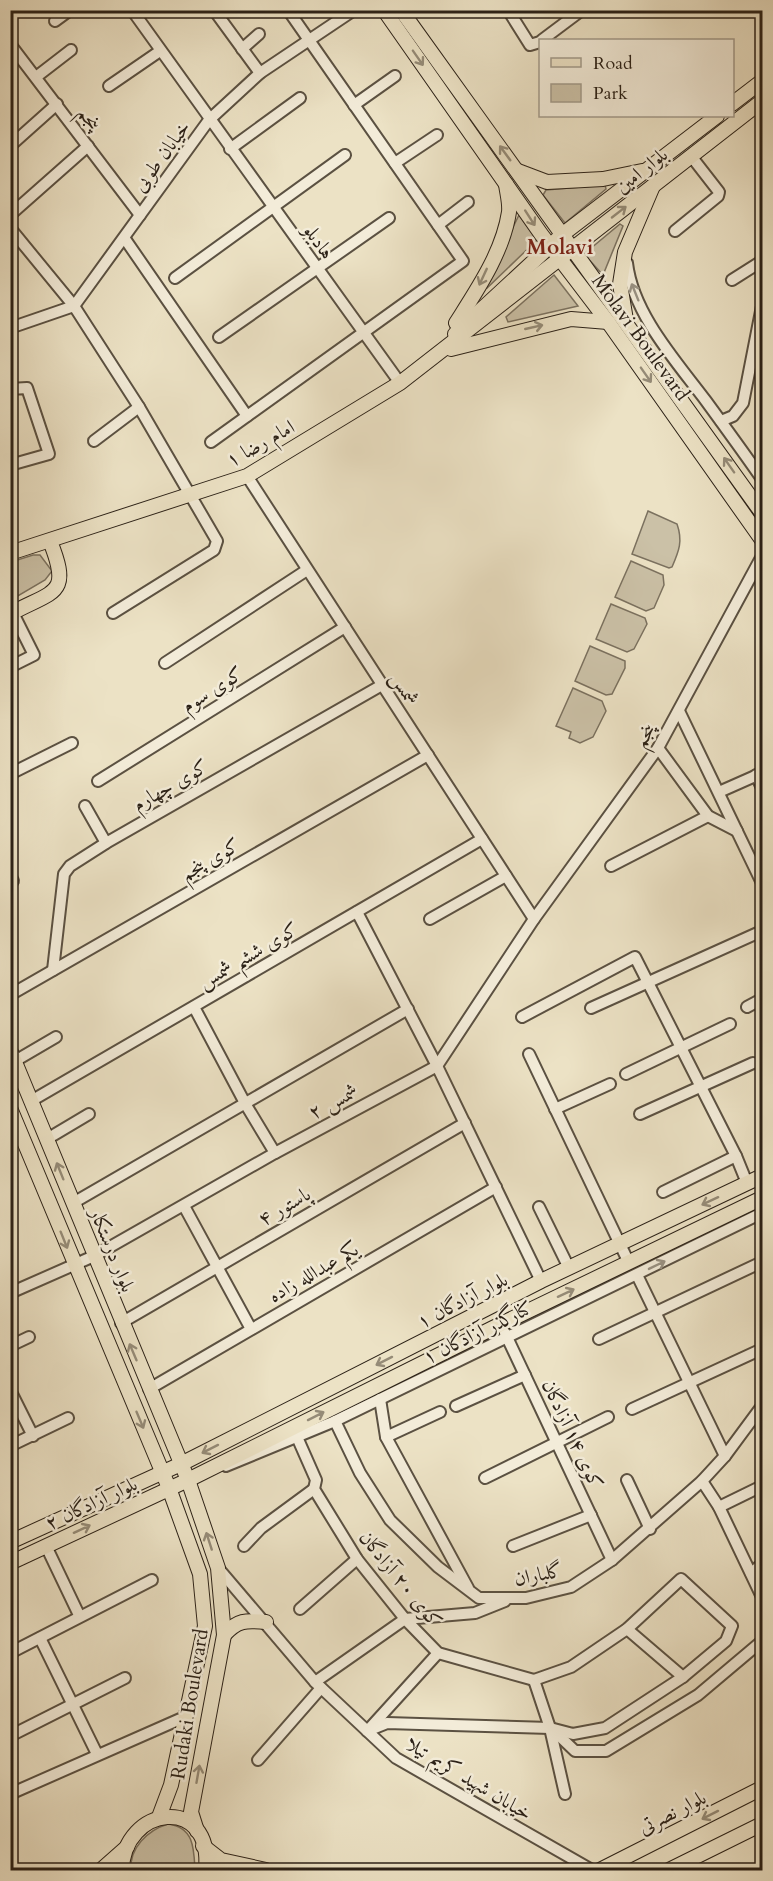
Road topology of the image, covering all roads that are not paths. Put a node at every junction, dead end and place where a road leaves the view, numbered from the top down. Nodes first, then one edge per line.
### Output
1 (70, 10) edge
2 (132, 10) edge
3 (214, 10) edge
4 (288, 10) edge
5 (354, 10) edge
6 (384, 10) edge
7 (401, 10) edge
8 (508, 10) edge
9 (582, 10) edge
10 (55, 21) dead end
11 (259, 34) dead end
12 (308, 39) junction
13 (541, 39) edge
14 (537, 42) edge
15 (11, 45) edge
16 (242, 49) junction
17 (71, 51) dead end
18 (160, 51) junction
19 (260, 73) junction
20 (395, 76) dead end
21 (36, 77) junction
22 (762, 81) edge
23 (109, 86) dead end
24 (300, 98) dead end
25 (762, 101) edge
26 (734, 102) edge
27 (57, 104) junction
28 (354, 105) junction
29 (734, 114) edge
30 (723, 119) edge
31 (209, 120) junction
32 (437, 135) dead end
33 (10, 146) edge
34 (88, 146) junction
35 (230, 149) junction
36 (345, 155) dead end
37 (691, 156) junction
38 (394, 163) junction
39 (647, 170) junction
40 (518, 171) junction
41 (506, 182) junction
42 (654, 185) junction
43 (468, 202) dead end
44 (273, 208) junction
45 (10, 215) edge
46 (140, 215) junction
47 (388, 218) dead end
48 (438, 225) junction
49 (10, 228) edge
50 (675, 231) dead end
51 (563, 234) junction
52 (125, 239) junction
53 (549, 246) junction
54 (573, 248) junction
55 (626, 252) junction
56 (560, 260) junction
57 (762, 261) edge
58 (317, 268) junction
59 (175, 278) dead end
60 (732, 280) dead end
61 (74, 306) junction
62 (762, 306) edge
63 (608, 322) junction
64 (626, 322) junction
65 (10, 328) edge
66 (363, 332) junction
67 (219, 337) dead end
68 (438, 354) junction
69 (651, 355) junction
70 (674, 358) junction
71 (400, 383) junction
72 (10, 389) edge
73 (140, 406) junction
74 (247, 416) junction
75 (721, 421) junction
76 (94, 441) dead end
77 (211, 442) dead end
78 (10, 465) edge
79 (247, 476) junction
80 (762, 479) edge
81 (189, 496) junction
82 (762, 513) edge
83 (762, 540) edge
84 (50, 541) junction
85 (10, 553) edge
86 (762, 556) edge
87 (307, 570) junction
88 (12, 614) edge
89 (113, 614) dead end
90 (345, 627) junction
91 (165, 663) dead end
92 (10, 667) edge
93 (382, 685) junction
94 (680, 711) junction
95 (72, 743) dead end
96 (658, 748) junction
97 (428, 755) junction
98 (10, 774) edge
99 (759, 774) edge
100 (98, 782) dead end
101 (762, 788) edge
102 (719, 792) junction
103 (85, 806) dead end
104 (708, 816) junction
105 (737, 831) junction
106 (482, 839) junction
107 (106, 843) junction
108 (611, 866) dead end
109 (506, 876) junction
110 (762, 883) edge
111 (357, 912) junction
112 (534, 918) junction
113 (430, 920) dead end
114 (762, 931) edge
115 (53, 970) junction
116 (648, 983) junction
117 (10, 995) edge
118 (762, 999) edge
119 (194, 1006) junction
120 (747, 1007) dead end
121 (591, 1008) dead end
122 (408, 1010) junction
123 (522, 1017) dead end
124 (730, 1024) dead end
125 (56, 1037) dead end
126 (681, 1048) junction
127 (529, 1054) dead end
128 (13, 1055) edge
129 (753, 1063) dead end
130 (437, 1066) junction
131 (626, 1074) dead end
132 (610, 1084) dead end
133 (701, 1086) junction
134 (31, 1101) junction
135 (246, 1105) junction
136 (10, 1108) edge
137 (555, 1109) junction
138 (90, 1114) dead end
139 (640, 1114) dead end
140 (465, 1123) junction
141 (47, 1138) junction
142 (275, 1153) junction
143 (736, 1156) junction
144 (762, 1176) edge
145 (747, 1184) junction
146 (496, 1187) junction
147 (663, 1192) dead end
148 (762, 1199) edge
149 (73, 1203) junction
150 (184, 1206) junction
151 (539, 1207) dead end
152 (762, 1213) edge
153 (620, 1244) junction
154 (94, 1256) junction
155 (762, 1262) edge
156 (75, 1265) junction
157 (216, 1266) junction
158 (569, 1268) junction
159 (633, 1269) junction
160 (541, 1281) junction
161 (10, 1293) edge
162 (655, 1311) junction
163 (121, 1323) junction
164 (501, 1324) junction
165 (251, 1329) junction
166 (29, 1337) dead end
167 (507, 1338) junction
168 (599, 1339) dead end
169 (10, 1346) edge
170 (762, 1349) edge
171 (525, 1375) junction
172 (691, 1384) junction
173 (149, 1389) junction
174 (10, 1390) edge
175 (380, 1399) junction
176 (456, 1406) dead end
177 (762, 1406) edge
178 (632, 1409) dead end
179 (440, 1412) dead end
180 (608, 1417) dead end
181 (68, 1418) dead end
182 (335, 1421) junction
183 (33, 1436) junction
184 (297, 1437) junction
185 (386, 1437) junction
186 (556, 1442) junction
187 (10, 1446) edge
188 (724, 1456) junction
189 (181, 1464) junction
190 (162, 1471) junction
191 (203, 1473) junction
192 (485, 1478) dead end
193 (188, 1480) junction
194 (627, 1480) dead end
195 (702, 1481) junction
196 (762, 1486) edge
197 (169, 1488) junction
198 (314, 1489) junction
199 (719, 1507) junction
200 (591, 1515) junction
201 (650, 1529) junction
202 (10, 1542) edge
203 (244, 1545) dead end
204 (46, 1546) junction
205 (513, 1546) dead end
206 (357, 1559) junction
207 (612, 1560) junction
208 (10, 1563) edge
209 (762, 1564) edge
210 (218, 1568) junction
211 (751, 1573) junction
212 (152, 1580) dead end
213 (469, 1591) junction
214 (762, 1597) edge
215 (511, 1598) junction
216 (300, 1609) dead end
217 (79, 1615) junction
218 (405, 1619) junction
219 (266, 1622) junction
220 (627, 1629) junction
221 (224, 1635) junction
222 (40, 1638) junction
223 (762, 1641) edge
224 (10, 1653) edge
225 (438, 1653) junction
226 (683, 1677) junction
227 (125, 1678) dead end
228 (534, 1680) junction
229 (318, 1685) junction
230 (72, 1705) junction
231 (187, 1716) junction
232 (550, 1728) junction
233 (367, 1731) junction
234 (10, 1736) edge
235 (97, 1754) junction
236 (258, 1760) dead end
237 (762, 1788) edge
238 (10, 1794) edge
239 (565, 1794) dead end
240 (159, 1817) junction
241 (760, 1827) edge
242 (197, 1831) junction
243 (130, 1843) junction
244 (203, 1846) junction
245 (101, 1870) edge
246 (122, 1870) edge
247 (206, 1870) edge
248 (266, 1870) edge
249 (592, 1870) edge
250 (600, 1870) edge
251 (669, 1870) edge

1 - 10 street
2 - 18 street, هادیلو
3 - 16 street
4 - 12 street
5 - 12 street, خیابان طوبی
6 -> 41 main road, Molavi Boulevard
40 -> 7 main road, Molavi Boulevard
8 - 14 street
9 - 13 street
11 - 16 street
12 - 19 street, خیابان طوبی
12 - 28 street
15 - 21 street, پنجم
16 - 19 street
17 - 21 street
18 - 23 street
18 - 31 street, هادیلو
19 - 31 street, خیابان طوبی
20 - 28 street
21 - 27 street, پنجم
22 - 26 main road
24 - 35 street
25 - 29 main road, بلوار امین
27 - 33 street
27 - 34 street, پنجم
28 - 38 street
30 - 37 main road, بلوار امین
30 - 39 main road, بلوار امین
31 - 35 street, هادیلو
31 - 46 street, خیابان طوبی
32 - 38 street
34 - 45 street
34 - 46 street, پنجم
35 - 44 street, هادیلو
36 - 44 street
37 - 42 main road, بلوار امین
37 - 50 street
38 - 48 street
39 - 40 main road
39 - 51 main road, بلوار امین
40 - 51 main road, Molavi Boulevard
41 -> 53 main road, Molavi Boulevard
41 -> 68 main road
54 -> 42 main road, بلوار امین
42 - 55 main road
43 - 48 street
44 - 58 street, هادیلو
44 - 59 street
46 - 52 street, خیابان طوبی
47 - 58 street
48 - 66 street
49 - 61 street
51 - 53 main road, امام رضا ۱
51 - 54 main road, Molavi Boulevard
52 - 61 street, خیابان طوبی
52 - 74 street
53 - 56 main road, Molavi Boulevard
53 - 68 main road, امام رضا ۱
54 - 56 main road, امام رضا ۱
54 - 64 main road, Molavi Boulevard
55 - 64 main road
70 -> 55 street
56 - 63 main road, Molavi Boulevard
56 - 68 main road, امام رضا ۱
57 - 60 street
58 - 66 street, هادیلو
58 - 67 street
61 - 65 street
61 - 73 street
62 - 75 street
68 -> 63 main road
63 -> 83 main road, Molavi Boulevard
64 - 69 main road, Molavi Boulevard
66 - 71 street, هادیلو
66 - 74 street
68 - 71 main road, امام رضا ۱
69 - 70 street
82 -> 69 main road, Molavi Boulevard
70 - 75 street
71 - 79 main road, امام رضا ۱
72 - 78 street
73 - 76 street
73 - 81 street
74 - 77 street
75 - 80 street
79 - 81 main road, امام رضا ۱
79 - 87 street, شمس
81 - 84 main road, امام رضا ۱
81 - 89 street
84 - 85 main road, امام رضا ۱
84 - 88 main road
86 - 94 street, پنجم
87 - 90 street, شمس
87 - 91 street
88 - 92 street
90 - 93 street, شمس
90 - 100 street, کوی سوم
93 - 97 street, شمس
93 - 107 street, کوی چهارم
94 - 96 street, پنجم
94 - 102 street
95 - 98 street
96 - 104 street
96 - 112 street, پنجم
97 - 106 street, شمس
97 - 115 street, کوی پنجم
99 - 101 street
99 - 102 street
102 - 105 street
103 - 107 street
104 - 105 street
104 - 108 street
105 - 110 street
106 - 109 street, شمس
106 - 111 street, کوی ششم شمس
107 - 115 street, کوی چهارم
109 - 112 street, شمس
109 - 113 street
111 - 119 street, کوی ششم شمس
111 - 122 street
112 - 130 street, شمس ۲
114 - 116 street
115 - 117 street, کوی پنجم
116 - 121 street
116 - 123 street
116 - 126 street
118 - 120 street
119 - 134 street, کوی ششم شمس
119 - 135 street
122 - 130 street
122 - 135 street
124 - 126 street
125 - 128 street
126 - 131 street
126 - 133 street
127 - 137 street
128 - 134 main road, بلوار درستکار
129 - 133 street
130 - 140 street
130 - 142 street, شمس ۲
132 - 137 street
133 - 139 street
133 - 143 street
134 - 141 main road, بلوار درستکار
135 - 142 street
135 - 149 street
136 -> 156 main road, بلوار درستکار
137 - 153 street
138 - 141 street
140 - 146 street
140 - 157 street, پاستور ۴
149 -> 141 main road, بلوار درستکار
142 - 150 street, شمس ۲
143 - 145 street
143 - 147 street
144 - 145 main road, بلوار آزادگان ۱
145 -> 153 main road, بلوار آزادگان ۱
146 - 160 street
146 - 165 street, یکم عبدالله زاده
148 - 159 main road, بلوار آزادگان ۱
149 - 154 main road, بلوار درستکار
150 - 154 street, شمس ۲
150 - 157 street
151 - 158 street
159 -> 152 street, کنارگذر آزادگان ۱
153 - 158 main road, بلوار آزادگان ۱
153 - 159 street
154 - 156 street, شمس ۲
154 - 163 main road, بلوار درستکار
155 - 162 street
156 - 161 street, شمس ۲
156 -> 190 main road, بلوار درستکار
157 - 163 street, پاستور ۴
157 - 165 street
158 - 160 main road, بلوار آزادگان ۱
159 - 162 street
164 -> 159 main road, بلوار آزادگان ۱
159 - 167 street, کنارگذر آزادگان ۱
160 -> 189 main road, بلوار آزادگان ۱
162 - 168 street
162 - 172 street
173 -> 163 main road, بلوار درستکار
164 - 167 street, کوی ۱۴ آزادگان
191 -> 164 main road, بلوار آزادگان ۱
165 - 173 street, یکم عبدالله زاده
166 - 169 street
167 - 171 street, کوی ۱۴ آزادگان
167 - 175 street, کنارگذر آزادگان ۱
170 - 172 street
171 - 176 street
171 - 186 street, کوی ۱۴ آزادگان
172 - 178 street
172 - 188 street
173 - 189 main road, بلوار درستکار
174 - 183 street
175 - 182 street, کنارگذر آزادگان ۱
175 - 185 street
177 - 188 street, گلباران
179 - 185 street
180 - 186 street
181 - 183 street
182 - 184 street, کنارگذر آزادگان ۱
182 - 213 street, گلباران
183 - 187 street
184 - 191 street, کنارگذر آزادگان ۱
184 - 198 street, کوی ۲۰ آزادگان
185 - 213 street
186 - 192 street
186 - 200 street, کوی ۱۴ آزادگان
188 - 195 street, گلباران
189 - 190 main road, بلوار آزادگان ۲
189 - 193 main road, بلوار درستکار
190 - 197 main road, بلوار درستکار
190 - 202 main road, بلوار آزادگان ۲
191 - 193 main road, بلوار آزادگان ۱
193 - 197 main road, بلوار آزادگان ۲
210 -> 193 main road, Rudaki Boulevard
194 - 201 street
195 - 199 street
195 - 201 street, گلباران
196 - 199 street
204 -> 197 main road, بلوار آزادگان ۲
197 - 231 main road, Rudaki Boulevard
198 - 203 street
198 - 206 street, کوی ۲۰ آزادگان
199 - 211 street
200 - 205 street
200 - 207 street, کوی ۱۴ آزادگان
201 - 207 street, گلباران
204 - 208 main road, بلوار آزادگان ۲
204 - 217 street
206 - 216 street
206 - 218 street, کوی ۲۰ آزادگان
207 - 215 street, گلباران
209 - 211 street
210 - 219 street, خیابان شهید کریم تیلا
210 - 221 main road, Rudaki Boulevard
211 - 214 street
212 - 217 street
213 - 215 street, گلباران
215 - 218 street
217 - 222 street
218 - 225 street, کوی ۲۰ آزادگان
218 - 229 street
219 - 221 main road
219 - 229 street, خیابان شهید کریم تیلا
220 - 226 street
220 - 226 street
220 - 228 street
242 -> 221 main road, Rudaki Boulevard
222 - 224 street
222 - 230 street
223 - 232 street
225 - 228 street, کوی ۲۰ آزادگان
225 - 233 street
226 - 232 street
227 - 230 street
228 - 232 street
229 - 233 street, خیابان شهید کریم تیلا
229 - 236 street
230 - 234 street
230 - 235 street
231 - 235 street
231 - 240 main road, Rudaki Boulevard
232 - 233 street
232 - 239 street
233 - 249 street, خیابان شهید کریم تیلا
235 - 238 street
237 -> 250 main road, بلوار نصرتی
240 - 242 main road
240 - 243 main road
241 - 251 main road
242 - 244 main road, Rudaki Boulevard
243 - 245 main road
243 - 246 main road
244 - 247 main road, Rudaki Boulevard
244 - 248 main road

